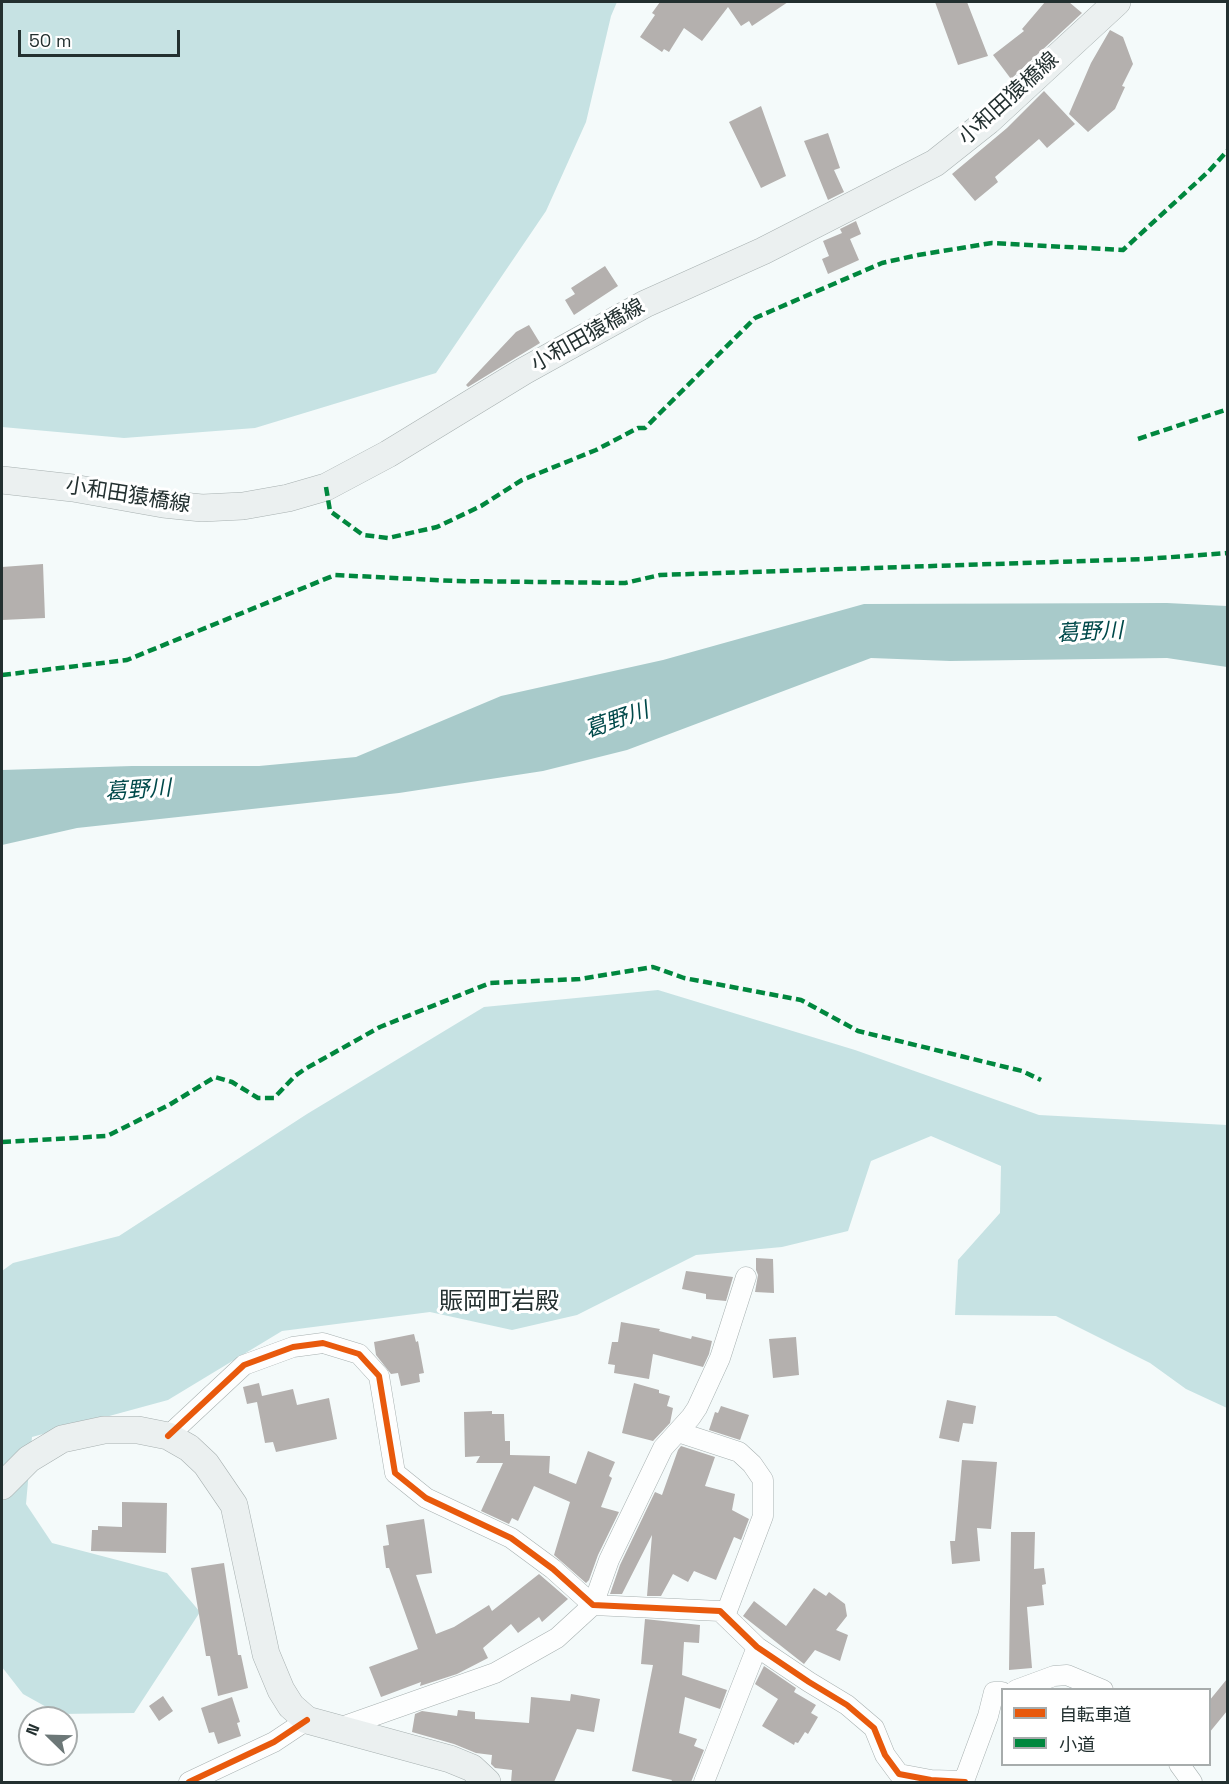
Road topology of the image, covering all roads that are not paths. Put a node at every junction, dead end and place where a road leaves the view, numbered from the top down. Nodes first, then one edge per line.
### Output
1 (1117, 2) edge
2 (2, 480) edge
3 (746, 1277) dead end
4 (678, 1432) junction
5 (168, 1436) junction
6 (2, 1486) edge
7 (593, 1605) junction
8 (725, 1616) junction
9 (757, 1647) junction
10 (1019, 1688) edge
11 (1100, 1688) edge
12 (1001, 1692) edge
13 (307, 1720) junction
14 (339, 1728) junction
15 (1180, 1766) edge
16 (189, 1782) edge
17 (487, 1782) edge
18 (704, 1782) edge
19 (965, 1782) edge
20 (1192, 1782) edge

1 - 2 main road, 小和田猿橋線
3 - 4 street
4 - 7 street
4 - 8 street
5 - 6 main road
5 - 7 street
5 - 13 main road
7 - 8 street
7 - 14 street
8 - 9 street
9 - 18 street
9 - 19 street
10 - 11 street
12 - 19 street
13 - 14 main road
13 - 16 street
14 - 17 main road
15 - 20 street

